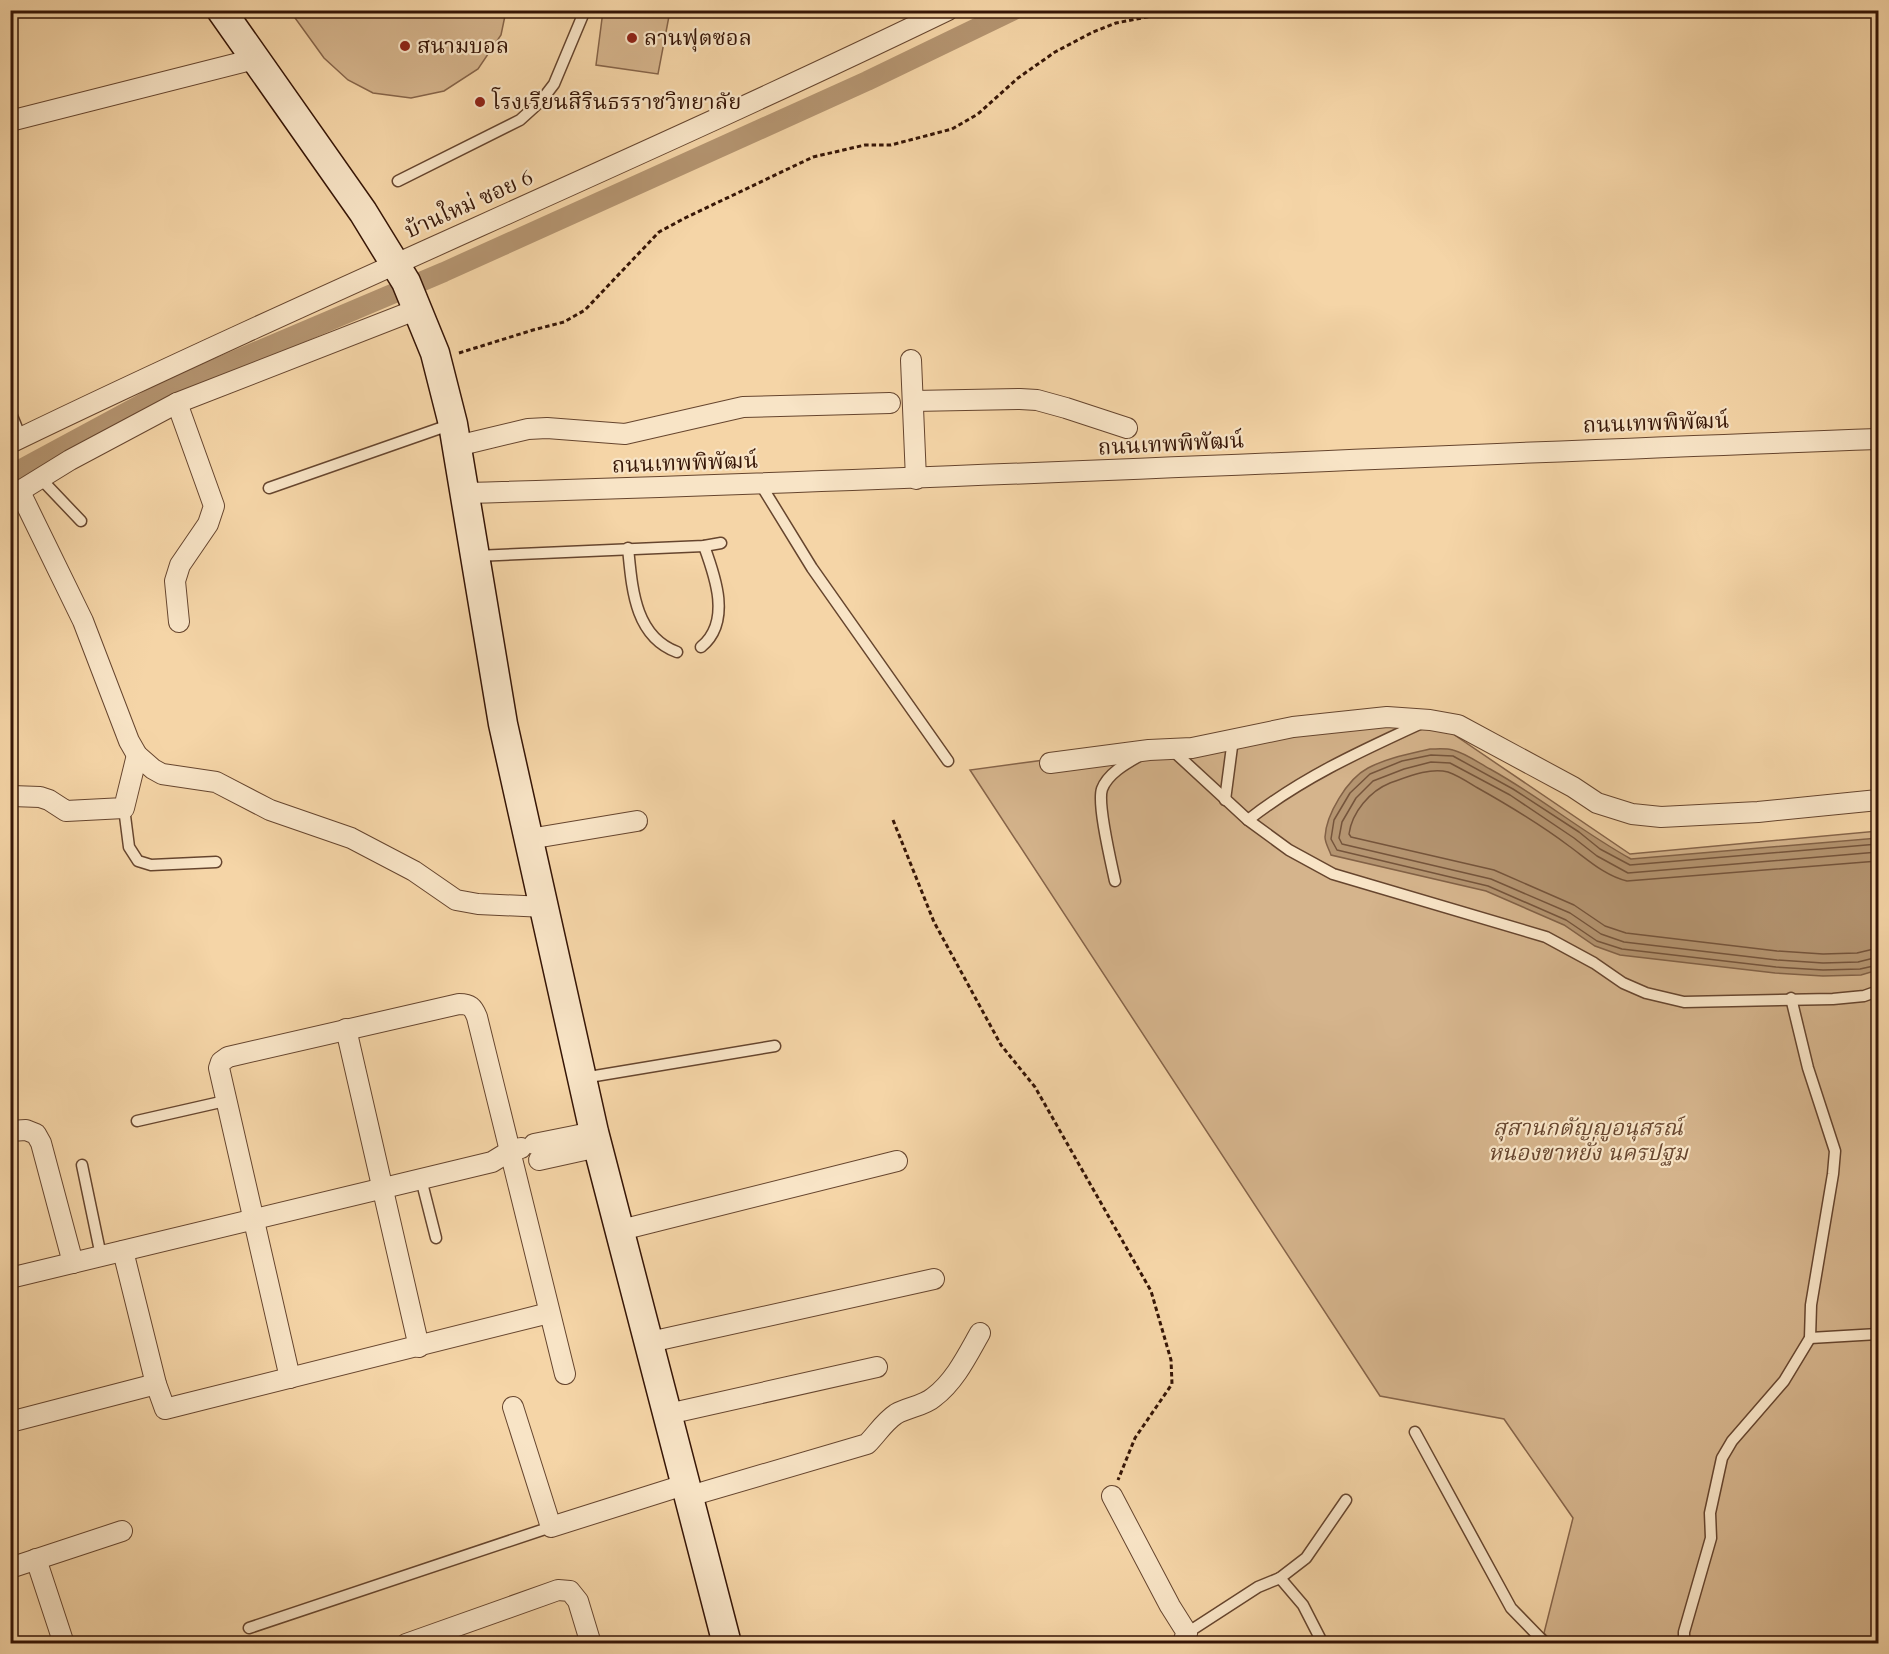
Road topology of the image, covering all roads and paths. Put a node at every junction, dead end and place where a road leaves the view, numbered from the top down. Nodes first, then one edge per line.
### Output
1 (221, 10) edge
2 (585, 10) edge
3 (948, 10) edge
4 (1183, 10) edge
5 (255, 59) junction
6 (10, 121) edge
7 (398, 181) dead end
8 (408, 288) junction
9 (437, 360) junction
10 (911, 360) dead end
11 (913, 401) junction
12 (177, 403) junction
13 (890, 403) dead end
14 (10, 411) edge
15 (1127, 428) dead end
16 (455, 435) junction
17 (1878, 439) edge
18 (16, 441) edge
19 (41, 479) junction
20 (916, 479) junction
21 (761, 485) junction
22 (269, 488) dead end
23 (465, 493) junction
24 (15, 494) edge
25 (81, 521) dead end
26 (721, 543) dead end
27 (704, 546) junction
28 (628, 548) junction
29 (476, 556) junction
30 (179, 622) dead end
31 (701, 647) dead end
32 (677, 652) dead end
33 (1430, 720) junction
34 (1233, 739) junction
35 (1171, 749) junction
36 (1149, 750) junction
37 (137, 755) junction
38 (948, 761) dead end
39 (1050, 763) dead end
40 (12, 796) dead end
41 (1225, 800) junction
42 (1878, 800) edge
43 (124, 807) junction
44 (893, 820) dead end
45 (1248, 820) junction
46 (638, 821) dead end
47 (529, 839) junction
48 (216, 862) dead end
49 (1114, 881) dead end
50 (545, 907) junction
51 (1878, 991) edge
52 (1791, 998) junction
53 (346, 1029) junction
54 (775, 1046) dead end
55 (583, 1078) junction
56 (225, 1101) junction
57 (137, 1121) dead end
58 (10, 1131) edge
59 (596, 1140) junction
60 (524, 1155) junction
61 (897, 1161) dead end
62 (81, 1165) dead end
63 (421, 1179) junction
64 (381, 1189) junction
65 (253, 1218) junction
66 (621, 1230) junction
67 (436, 1238) dead end
68 (123, 1251) junction
69 (101, 1256) junction
70 (73, 1263) junction
71 (10, 1278) edge
72 (934, 1279) dead end
73 (549, 1313) junction
74 (980, 1333) dead end
75 (1878, 1334) edge
76 (1810, 1338) junction
77 (650, 1342) junction
78 (419, 1347) junction
79 (877, 1367) dead end
80 (565, 1374) dead end
81 (290, 1378) junction
82 (156, 1384) junction
83 (513, 1407) dead end
84 (668, 1414) junction
85 (10, 1422) edge
86 (1415, 1432) dead end
87 (688, 1490) junction
88 (1112, 1496) joint
89 (1346, 1500) dead end
90 (550, 1527) junction
91 (122, 1531) dead end
92 (36, 1559) junction
93 (10, 1568) edge
94 (1280, 1578) junction
95 (249, 1628) dead end
96 (1185, 1638) edge
97 (64, 1644) edge
98 (406, 1644) edge
99 (591, 1644) edge
100 (728, 1644) edge
101 (1323, 1644) edge
102 (1546, 1644) edge
103 (1684, 1644) edge

1 - 5 main road
2 - 7 lane
3 - 8 street, บ้านใหม่ ซอย 6
4 - 9 path
5 - 6 street
5 - 8 main road
8 - 9 main road
8 - 12 street
8 - 18 street, บ้านใหม่ ซอย 6
9 - 16 main road
10 - 11 street
11 - 15 street
11 - 20 street
12 - 19 street
12 - 30 street
13 - 16 street
14 - 18 lane
16 - 22 lane
16 - 23 main road
17 - 20 street, ถนนเทพพิพัฒน์
19 - 24 street
19 - 25 lane
20 - 21 street, ถนนเทพพิพัฒน์
21 - 23 street, ถนนเทพพิพัฒน์
21 - 38 lane
23 - 29 main road
24 - 37 street
26 - 27 lane
27 - 28 lane
27 - 31 lane
28 - 29 lane
28 - 32 lane
29 - 47 main road
33 - 34 street
33 - 42 street
33 - 45 lane
34 - 35 street
34 - 41 lane
35 - 36 street
35 - 41 lane
36 - 39 street
36 - 49 lane
37 - 43 street
37 - 50 street
40 - 43 street
41 - 45 lane
43 - 48 lane
44 - 88 path
45 - 52 lane
46 - 47 street
47 - 50 main road
50 - 55 main road
51 - 52 lane
52 - 76 lane
53 - 56 street
53 - 60 street
53 - 64 street
54 - 55 lane
55 - 59 main road
56 - 57 lane
56 - 65 street
58 - 70 street
59 - 60 street
59 - 66 main road
60 - 63 street
60 - 73 street
61 - 66 street
62 - 69 lane
63 - 64 street
63 - 67 lane
64 - 65 street
64 - 78 street
65 - 68 street
65 - 81 street
66 - 77 main road
68 - 69 street
68 - 82 street
69 - 70 street
70 - 71 street
72 - 77 street
73 - 78 street
73 - 80 street
74 - 87 street
75 - 76 lane
76 - 103 lane
77 - 84 main road
78 - 81 street
79 - 84 street
81 - 82 street
82 - 85 street
83 - 90 street
84 - 87 main road
86 - 102 lane
87 - 90 street
87 - 100 main road
88 - 96 street
89 - 94 lane
90 - 95 lane
91 - 92 street
92 - 93 street
92 - 97 street
94 - 96 lane
94 - 101 lane
98 - 99 street

